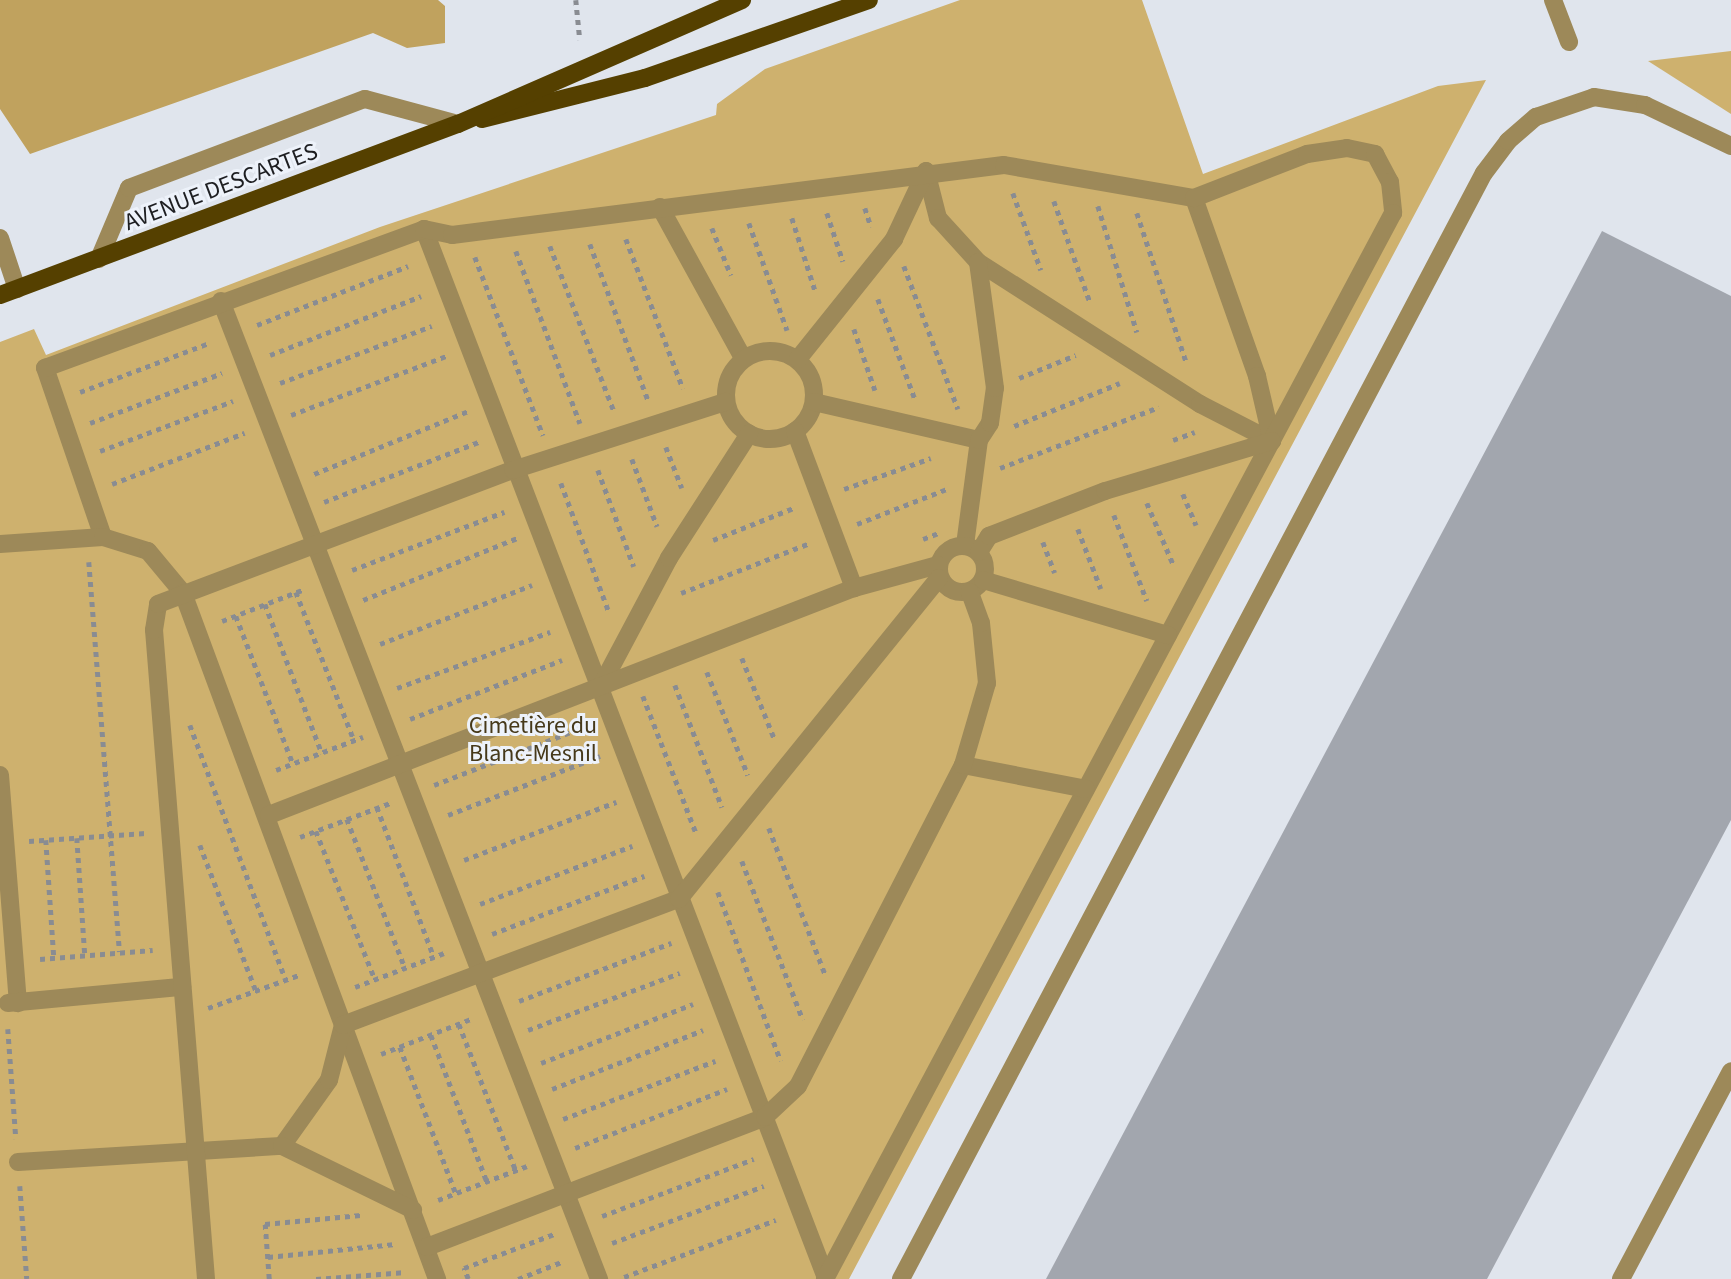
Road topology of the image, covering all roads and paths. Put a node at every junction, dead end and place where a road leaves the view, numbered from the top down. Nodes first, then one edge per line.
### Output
1 (576, 0) edge
2 (742, 0) edge
3 (869, 0) edge
4 (1553, 0) edge
5 (581, 40) dead end
6 (1569, 42) dead end
7 (458, 124) junction
8 (1731, 146) edge
9 (1004, 165) junction
10 (926, 171) junction
11 (1090, 179) junction
12 (855, 181) junction
13 (817, 186) junction
14 (1129, 189) junction
15 (783, 191) junction
16 (739, 196) junction
17 (1195, 198) junction
18 (660, 207) junction
19 (615, 213) junction
20 (580, 217) junction
21 (424, 229) junction
22 (466, 233) junction
23 (0, 238) edge
24 (894, 239) junction
25 (881, 255) junction
26 (99, 259) junction
27 (978, 262) junction
28 (868, 272) junction
29 (8, 292) edge
30 (849, 296) junction
31 (221, 301) junction
32 (1056, 312) junction
33 (827, 324) junction
34 (743, 359) junction
35 (798, 359) junction
36 (1148, 371) junction
37 (488, 402) junction
38 (725, 402) junction
39 (814, 402) junction
40 (1200, 404) junction
41 (693, 413) junction
42 (884, 418) junction
43 (1228, 419) junction
44 (657, 424) junction
45 (925, 428) junction
46 (795, 431) junction
47 (500, 434) junction
48 (749, 434) junction
49 (974, 439) junction
50 (1272, 441) junction
51 (1163, 444) dead end
52 (551, 458) junction
53 (1172, 468) junction
54 (513, 470) junction
55 (1137, 480) junction
56 (291, 483) junction
57 (1105, 491) junction
58 (527, 504) junction
59 (1069, 505) junction
60 (302, 511) junction
61 (1034, 519) junction
62 (969, 521) junction
63 (695, 525) junction
64 (537, 529) junction
65 (95, 538) junction
66 (0, 544) edge
67 (314, 544) junction
68 (908, 545) dead end
69 (972, 549) junction
70 (1210, 556) junction
71 (939, 571) junction
72 (556, 575) junction
73 (328, 580) junction
74 (977, 586) junction
75 (854, 587) junction
76 (296, 592) junction
77 (183, 593) junction
78 (1188, 597) junction
79 (265, 604) junction
80 (1067, 605) junction
81 (340, 609) junction
82 (236, 616) junction
83 (1112, 619) junction
84 (575, 623) junction
85 (198, 629) junction
86 (1163, 634) junction
87 (732, 635) junction
88 (623, 649) junction
89 (587, 650) junction
90 (357, 653) junction
91 (601, 686) junction
92 (374, 697) junction
93 (612, 716) junction
94 (188, 720) dead end
95 (386, 729) junction
96 (354, 740) junction
97 (624, 747) junction
98 (321, 753) junction
99 (399, 763) junction
100 (293, 764) junction
101 (963, 765) junction
102 (786, 767) junction
103 (0, 775) edge
104 (256, 778) junction
105 (1086, 789) junction
106 (640, 793) junction
107 (411, 794) junction
108 (377, 807) junction
109 (269, 815) junction
110 (347, 819) junction
111 (423, 824) junction
112 (170, 831) junction
113 (316, 831) junction
114 (111, 835) junction
115 (656, 837) junction
116 (77, 838) junction
117 (46, 840) junction
118 (198, 840) dead end
119 (6, 842) junction
120 (279, 845) junction
121 (667, 867) junction
122 (440, 869) junction
123 (679, 899) junction
124 (457, 912) junction
125 (693, 935) junction
126 (469, 943) junction
127 (179, 948) junction
128 (120, 952) junction
129 (85, 955) junction
130 (434, 957) junction
131 (54, 958) junction
132 (15, 961) junction
133 (704, 964) junction
134 (323, 966) junction
135 (405, 968) junction
136 (481, 974) junction
137 (375, 979) junction
138 (286, 980) junction
139 (182, 987) junction
140 (256, 991) junction
141 (717, 995) junction
142 (333, 996) junction
143 (495, 1010) junction
144 (185, 1017) junction
145 (727, 1020) junction
146 (459, 1024) junction
147 (343, 1025) junction
148 (431, 1035) junction
149 (506, 1039) junction
150 (400, 1047) junction
151 (739, 1052) junction
152 (358, 1063) junction
153 (1731, 1071) edge
154 (519, 1072) junction
155 (750, 1080) junction
156 (529, 1098) junction
157 (765, 1117) junction
158 (540, 1128) junction
159 (282, 1146) junction
160 (778, 1150) junction
161 (196, 1153) junction
162 (552, 1157) junction
163 (18, 1162) dead end
164 (516, 1171) junction
165 (788, 1177) junction
166 (487, 1182) junction
167 (566, 1193) junction
168 (456, 1194) junction
169 (413, 1210) junction
170 (801, 1211) junction
171 (578, 1225) junction
172 (426, 1244) junction
173 (589, 1252) junction
174 (268, 1257) junction
175 (403, 1272) junction
176 (435, 1275) edge
177 (206, 1279) edge
178 (269, 1279) edge
179 (316, 1279) edge
180 (404, 1279) edge
181 (468, 1279) edge
182 (518, 1279) edge
183 (599, 1279) edge
184 (620, 1279) edge
185 (825, 1279) edge
186 (901, 1279) edge
187 (1621, 1279) edge

1 - 5 path
2 - 7 main road, AVENUE DESCARTES
3 - 7 main road, AVENUE DESCARTES
4 - 6 street
7 - 26 main road, AVENUE DESCARTES
7 - 26 street
8 - 186 street
9 - 10 street
9 - 11 street
9 - 32 path
10 - 12 street
10 - 24 street
10 - 27 street
11 - 14 street
11 - 36 path
12 - 13 street
12 - 25 path
13 - 15 street
13 - 30 path
14 - 17 street
14 - 40 path
15 - 16 street
15 - 33 path
16 - 18 street
16 - 35 path
17 - 50 street
17 - 50 street
18 - 19 street
18 - 34 street
19 - 20 street
19 - 41 path
20 - 22 street
20 - 44 path
21 - 22 street
21 - 31 street
21 - 37 street
22 - 52 path
23 - 29 street
24 - 25 street
24 - 49 path
25 - 28 street
26 - 29 main road, AVENUE DESCARTES
27 - 32 street
27 - 49 street
28 - 30 street
28 - 45 path
30 - 33 street
30 - 42 path
31 - 56 street
31 - 65 street
32 - 36 street
33 - 35 street
34 - 35 street
34 - 38 street
35 - 39 street
36 - 40 street
37 - 47 street
37 - 56 path
38 - 41 street
38 - 48 street
39 - 42 street
39 - 46 street
40 - 43 street
41 - 44 street
42 - 45 street
43 - 50 street
43 - 51 path
44 - 52 street
44 - 63 path
45 - 49 street
46 - 48 street
46 - 75 street
47 - 54 street
47 - 60 path
48 - 63 street
49 - 62 street
50 - 53 street
50 - 70 street
52 - 54 street
52 - 88 path
53 - 55 street
53 - 70 path
54 - 58 street
54 - 67 street
55 - 57 street
55 - 78 path
56 - 60 street
57 - 59 street
57 - 86 path
58 - 64 street
58 - 73 path
59 - 61 street
59 - 83 path
60 - 67 street
61 - 69 street
61 - 80 path
62 - 68 path
62 - 69 street
63 - 88 street
64 - 72 street
64 - 81 path
65 - 66 street
65 - 77 street
65 - 114 path
67 - 73 street
67 - 77 street
69 - 71 street
69 - 74 street
70 - 78 street
71 - 74 street
71 - 75 street
71 - 102 street
72 - 84 street
72 - 90 path
73 - 76 path
73 - 81 street
74 - 80 street
74 - 101 street
75 - 87 street
76 - 79 path
76 - 96 path
77 - 85 street
77 - 112 street
78 - 86 street
79 - 82 path
79 - 98 path
80 - 83 street
81 - 90 street
82 - 85 path
82 - 100 path
83 - 86 street
84 - 89 street
84 - 92 path
85 - 104 street
86 - 105 street
87 - 91 street
87 - 102 path
88 - 91 street
89 - 91 street
89 - 95 path
90 - 92 street
91 - 93 street
91 - 99 street
92 - 95 street
93 - 97 street
93 - 107 path
94 - 138 path
95 - 96 path
95 - 99 street
96 - 98 path
97 - 106 street
97 - 111 path
98 - 100 path
99 - 107 street
99 - 109 street
100 - 104 path
101 - 105 street
101 - 157 street
102 - 123 street
103 - 119 street
104 - 109 street
105 - 185 street
106 - 115 street
106 - 122 path
107 - 108 path
107 - 111 street
108 - 110 path
108 - 130 path
109 - 120 street
110 - 113 path
110 - 135 path
111 - 122 street
112 - 114 path
112 - 127 street
113 - 120 path
113 - 137 path
114 - 116 path
114 - 128 path
115 - 121 street
115 - 124 path
116 - 117 path
116 - 129 path
117 - 119 path
117 - 131 path
118 - 140 path
119 - 132 street
120 - 134 street
121 - 123 street
121 - 126 path
122 - 124 street
123 - 125 street
123 - 136 street
124 - 126 street
125 - 133 street
125 - 143 path
126 - 130 path
126 - 136 street
127 - 128 path
127 - 139 street
128 - 129 path
129 - 131 path
130 - 135 path
131 - 132 path
132 - 139 street
133 - 141 street
133 - 149 path
134 - 138 path
134 - 142 street
135 - 137 path
136 - 143 street
136 - 147 street
137 - 142 path
138 - 140 path
139 - 144 street
140 - 144 path
141 - 145 street
141 - 154 path
142 - 147 street
143 - 146 path
143 - 149 street
144 - 161 street
145 - 151 street
145 - 156 path
146 - 148 path
146 - 164 path
147 - 152 street
147 - 159 street
148 - 150 path
148 - 166 path
149 - 154 street
150 - 152 path
150 - 168 path
151 - 155 street
151 - 158 path
152 - 169 street
153 - 187 street
154 - 156 street
155 - 157 street
155 - 162 path
156 - 158 street
157 - 160 street
157 - 167 street
158 - 162 street
159 - 161 street
159 - 169 street
160 - 165 street
160 - 171 path
161 - 163 street
161 - 177 street
162 - 164 path
162 - 167 street
164 - 166 path
165 - 170 street
165 - 173 path
166 - 168 path
167 - 171 street
167 - 172 street
168 - 169 path
169 - 172 street
169 - 174 path
170 - 184 path
170 - 185 street
171 - 173 street
171 - 181 path
172 - 174 path
172 - 176 street
173 - 182 path
173 - 183 street
174 - 178 path
175 - 176 path
175 - 179 path
175 - 180 path

